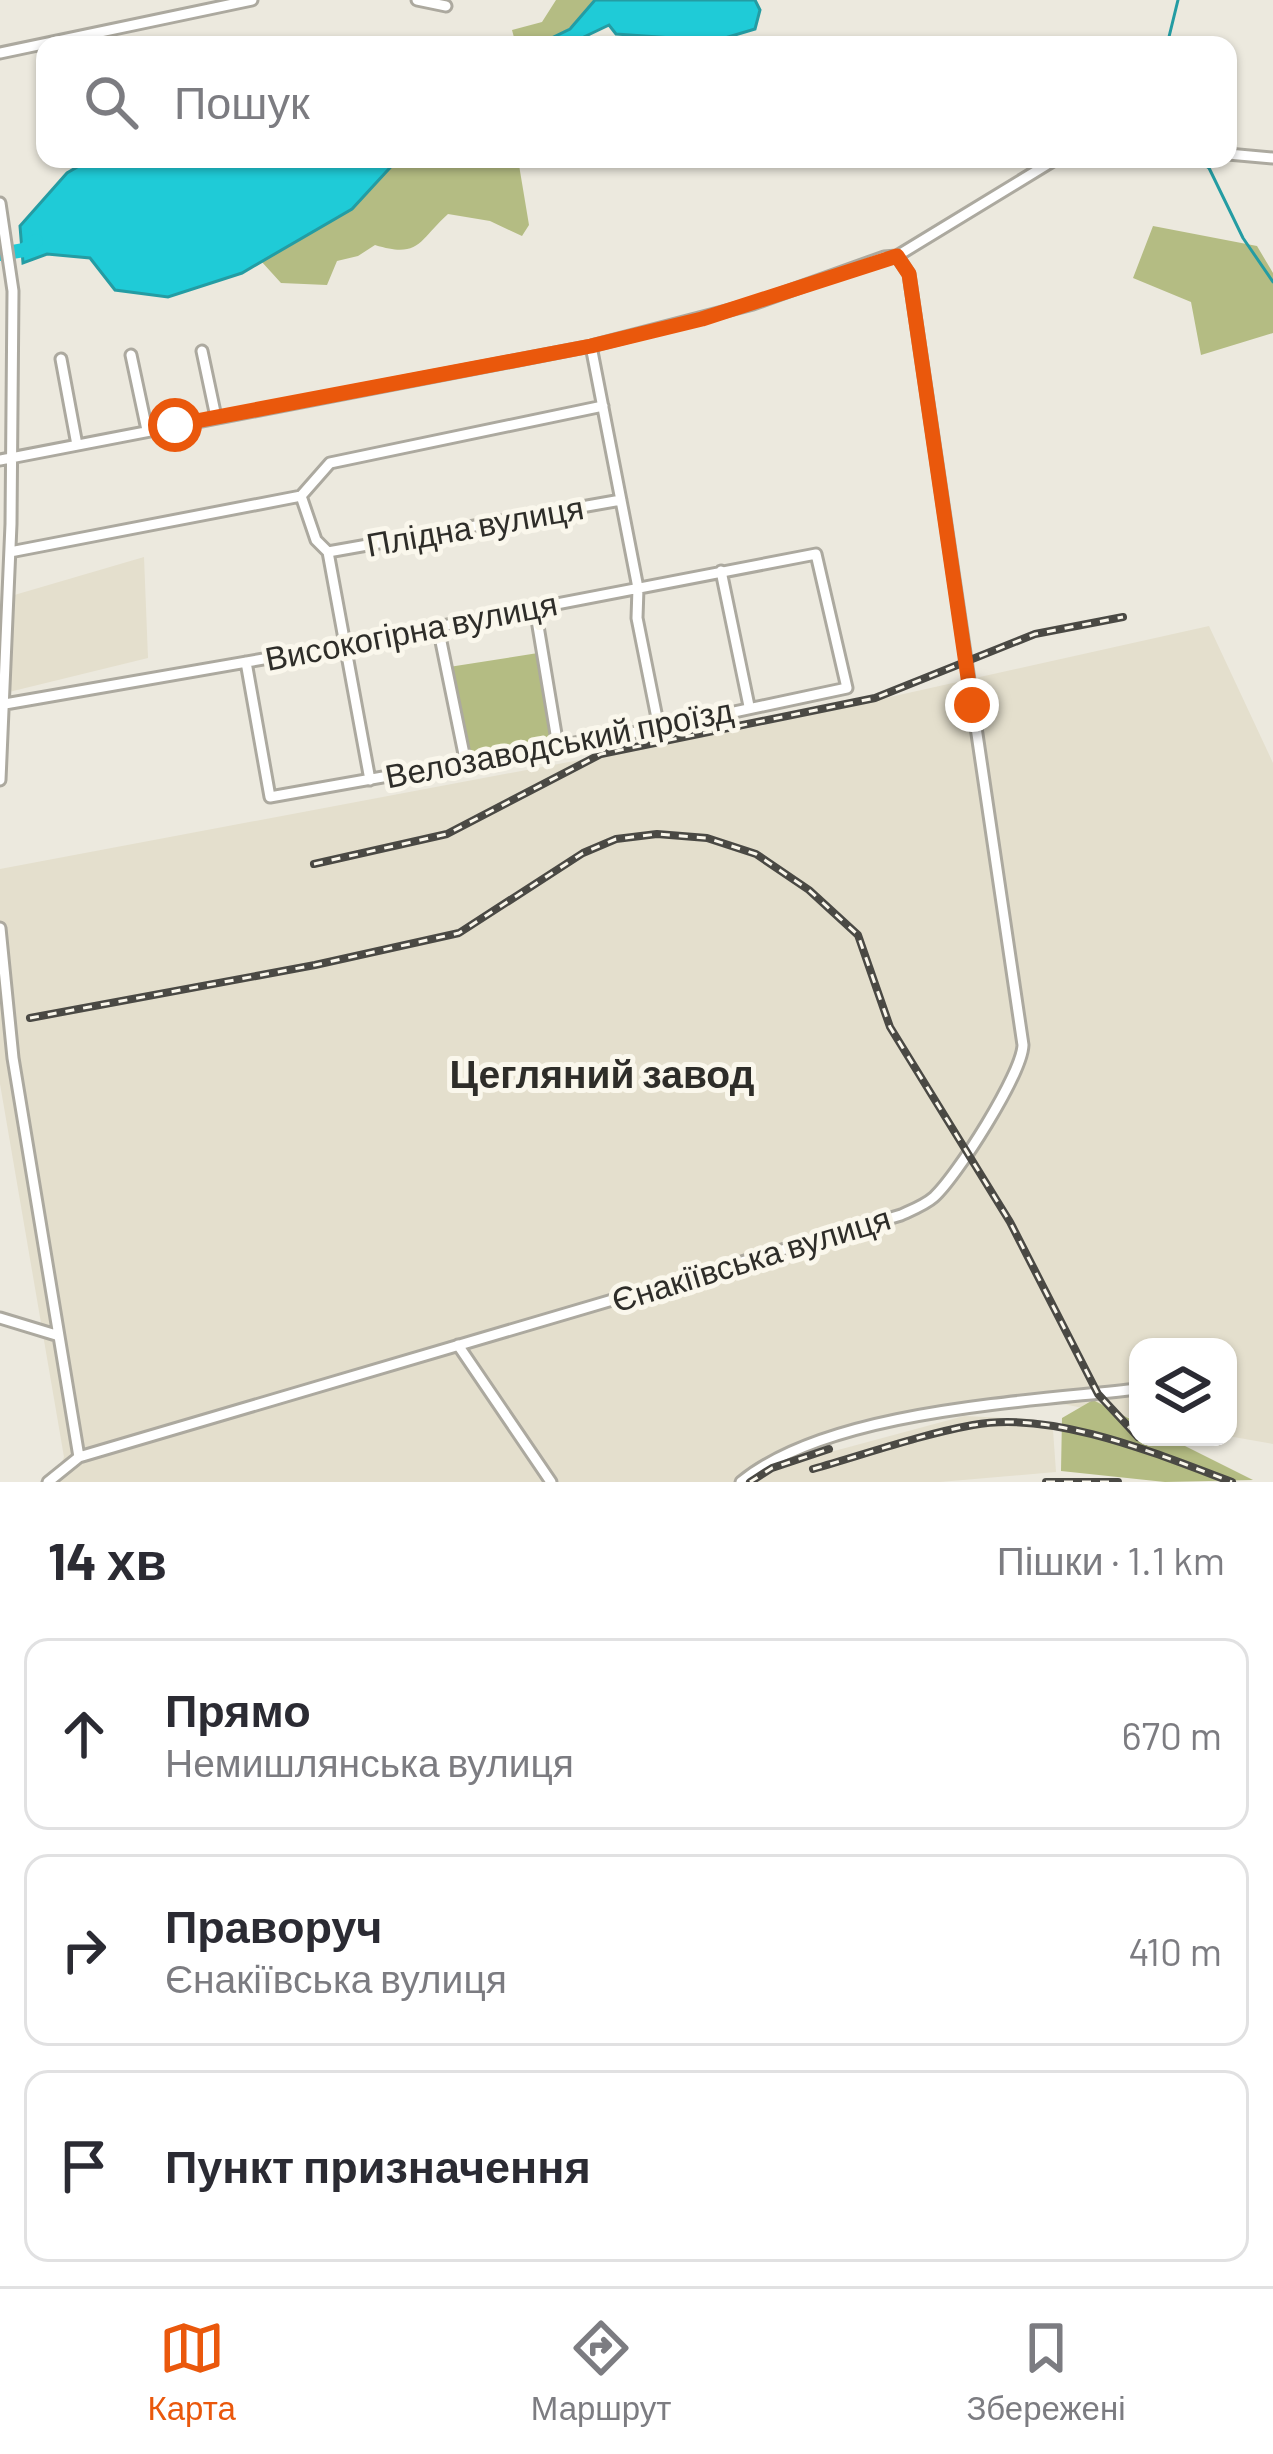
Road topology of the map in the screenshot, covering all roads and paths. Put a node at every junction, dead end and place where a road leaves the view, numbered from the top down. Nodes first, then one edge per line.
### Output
1 (252, 0) edge
2 (417, 0) edge
3 (446, 6) dead end
4 (81, 36) edge
5 (36, 45) edge
6 (0, 53) edge
7 (1237, 155) edge
8 (1273, 158) edge
9 (1041, 168) edge
10 (0, 203) edge
11 (897, 256) junction
12 (591, 346) junction
13 (202, 351) dead end
14 (131, 355) dead end
15 (62, 359) dead end
16 (603, 406) junction
17 (216, 417) junction
18 (147, 430) junction
19 (76, 445) junction
20 (6, 459) edge
21 (301, 496) junction
22 (621, 500) junction
23 (5, 526) edge
24 (10, 552) junction
25 (328, 552) junction
26 (721, 572) junction
27 (638, 588) junction
28 (535, 608) junction
29 (4, 620) edge
30 (438, 627) junction
31 (344, 645) junction
32 (246, 662) junction
33 (847, 688) joint
34 (5, 704) junction
35 (749, 706) junction
36 (2, 719) edge
37 (659, 728) junction
38 (558, 746) junction
39 (466, 764) junction
40 (0, 780) edge
41 (370, 780) junction
42 (0, 928) edge
43 (0, 1318) edge
44 (56, 1335) junction
45 (458, 1345) junction
46 (1129, 1390) edge
47 (79, 1457) junction
48 (48, 1482) edge
49 (551, 1482) edge
50 (741, 1482) edge

1 - 4 street
2 - 3 street
5 - 6 street
7 - 8 street
9 - 11 street
10 - 20 street
11 - 12 street
11 - 45 street, Єнакіївська вулиця
12 - 16 street
12 - 17 street
13 - 17 street
14 - 18 street
15 - 19 street
16 - 21 street
16 - 22 street
17 - 18 street
18 - 19 street
19 - 20 street
20 - 23 street
21 - 24 street
21 - 25 street
22 - 25 street, Плідна вулиця
22 - 27 street
23 - 24 street
24 - 29 street
25 - 31 street
26 - 27 street, Високогірна вулиця
26 - 33 street, Високогірна вулиця
26 - 35 street
27 - 28 street, Високогірна вулиця
27 - 37 street
28 - 30 street, Високогірна вулиця
28 - 38 street
29 - 34 street
30 - 31 street, Високогірна вулиця
30 - 39 street
31 - 32 street, Високогірна вулиця
31 - 41 street
32 - 34 street, Високогірна вулиця
32 - 41 street, Велозаводський проїзд
33 - 35 street, Велозаводський проїзд
34 - 36 street
35 - 37 street, Велозаводський проїзд
36 - 40 street
37 - 38 street, Велозаводський проїзд
38 - 39 street, Велозаводський проїзд
39 - 41 street, Велозаводський проїзд
42 - 44 street
43 - 44 street
44 - 47 street
45 - 47 street, Єнакіївська вулиця
45 - 49 street
46 - 50 street
47 - 48 street, Єнакіївська вулиця

